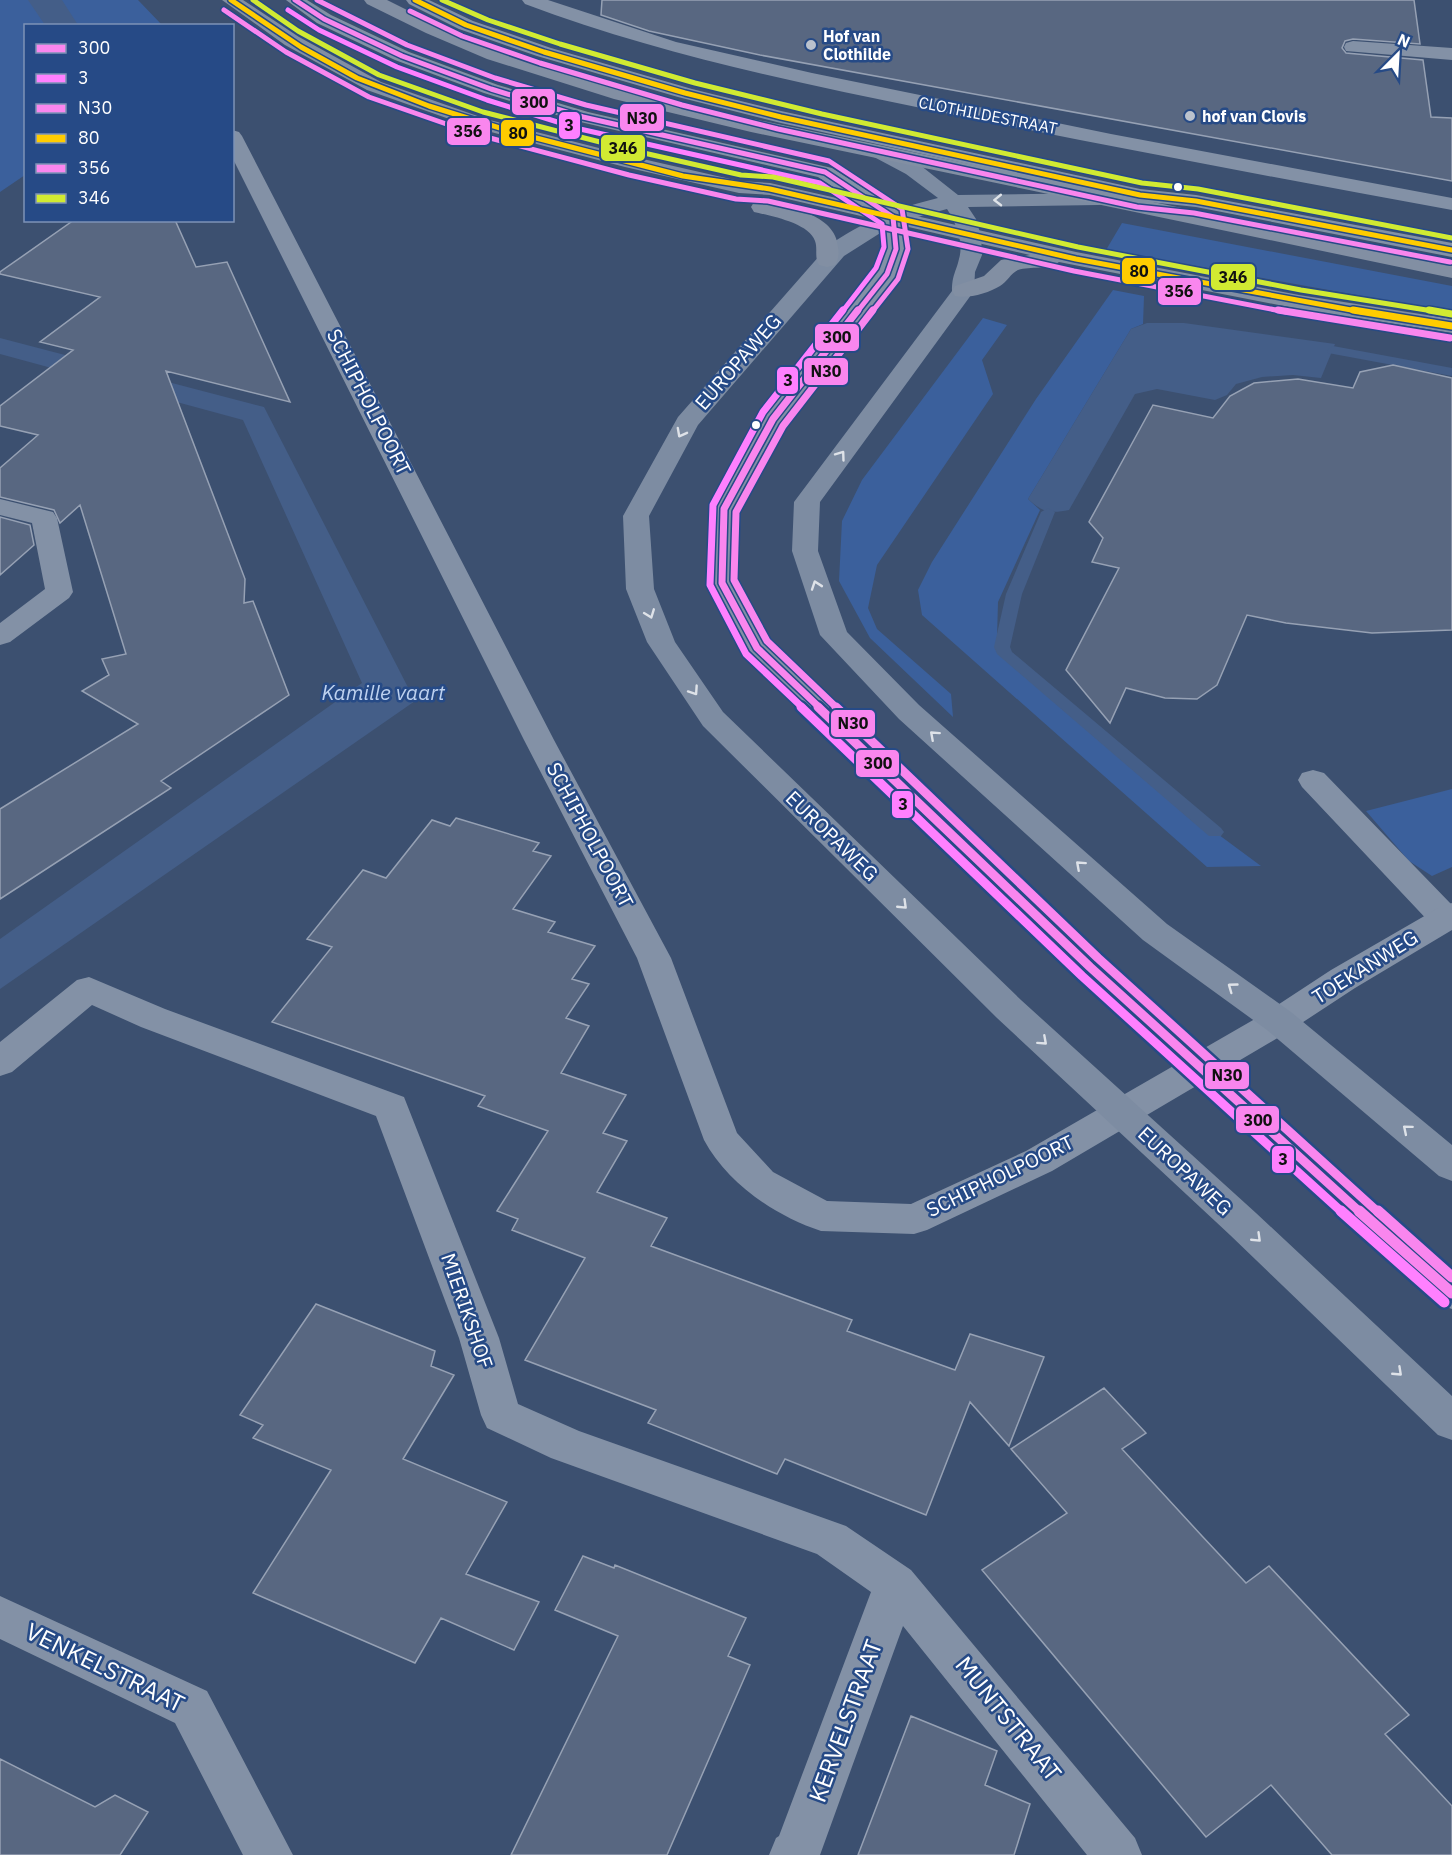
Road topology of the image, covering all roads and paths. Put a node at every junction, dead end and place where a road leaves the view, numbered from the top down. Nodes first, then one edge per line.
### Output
1 (231, 0) edge
2 (296, 0) edge
3 (373, 0) edge
4 (415, 0) edge
5 (531, 0) edge
6 (1353, 47) dead end
7 (1452, 54) edge
8 (234, 140) edge
9 (881, 153) junction
10 (739, 187) junction
11 (1140, 195) junction
12 (1098, 199) junction
13 (953, 201) junction
14 (1452, 204) edge
15 (893, 217) junction
16 (969, 234) junction
17 (1452, 250) edge
18 (1076, 259) junction
19 (827, 260) junction
20 (1452, 271) edge
21 (963, 291) junction
22 (1452, 326) edge
23 (0, 507) edge
24 (0, 636) edge
25 (1313, 780) dead end
26 (1448, 916) edge
27 (1279, 1021) junction
28 (0, 1063) edge
29 (1200, 1066) junction
30 (1121, 1112) junction
31 (1452, 1166) edge
32 (1452, 1293) edge
33 (1452, 1422) edge
34 (896, 1584) junction
35 (0, 1617) edge
36 (268, 1855) edge
37 (793, 1855) edge
38 (1118, 1855) edge

1 - 10 main road
2 - 15 street
3 - 9 main road
4 - 11 street
5 - 14 street, CLOTHILDESTRAAT
6 - 7 street
8 - 30 street, SCHIPHOLPOORT
9 - 12 main road
9 - 13 main road
10 - 15 main road
10 - 19 main road
11 - 12 street
11 - 17 street
12 -> 13 main road, EUROPAWEG
12 - 20 main road
13 - 15 main road, EUROPAWEG
13 - 16 main road
15 - 16 main road
15 - 19 main road, EUROPAWEG
15 - 29 street
16 - 18 main road
16 - 21 main road
18 - 21 main road
18 - 22 main road
19 -> 30 main road, EUROPAWEG
27 -> 21 main road
23 - 24 street
25 - 26 street
26 - 27 street, TOEKANWEG
27 - 29 street, TOEKANWEG
31 -> 27 main road
28 - 34 street, MIERIKSHOF
29 - 30 street, SCHIPHOLPOORT
29 - 32 street
30 -> 33 main road, EUROPAWEG
34 - 37 street, KERVELSTRAAT
34 - 38 street, MUNTSTRAAT
35 - 36 street, VENKELSTRAAT

